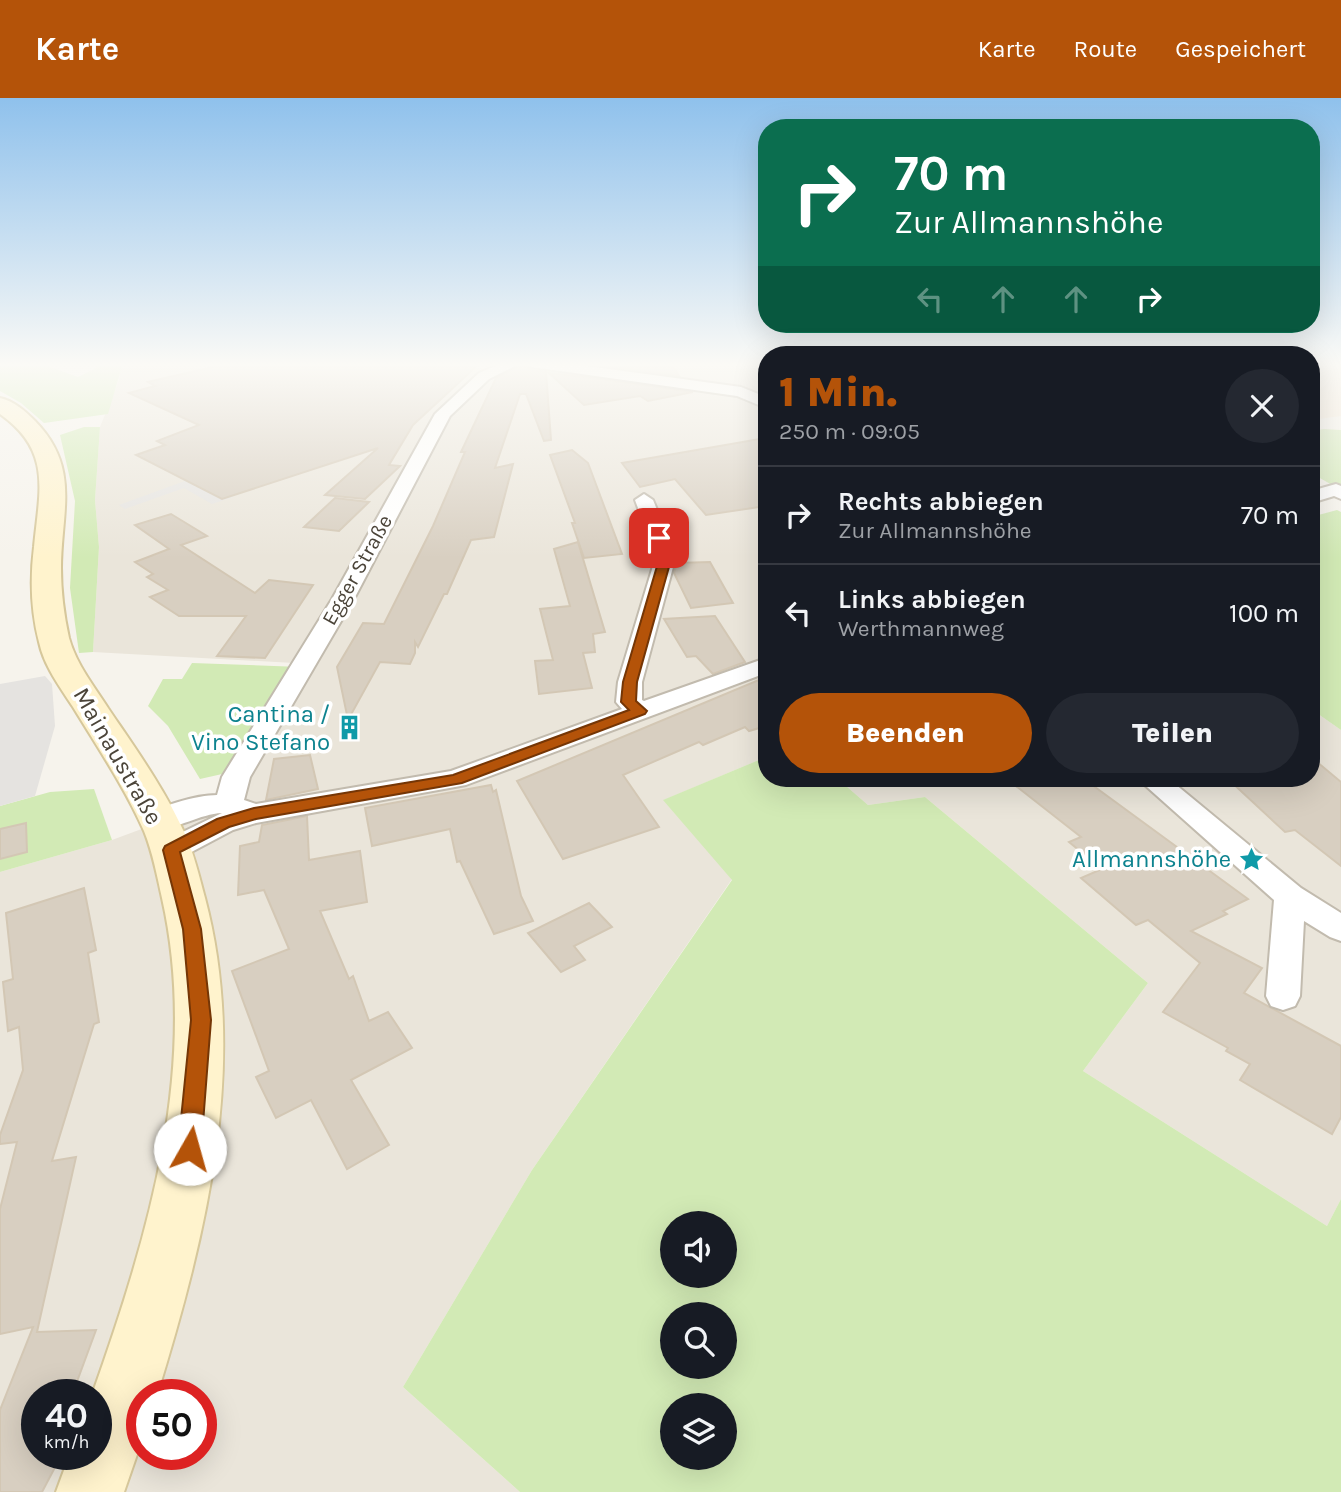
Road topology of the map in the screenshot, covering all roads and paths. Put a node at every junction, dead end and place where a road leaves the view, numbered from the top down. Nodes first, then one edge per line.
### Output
1 (30, 428) edge
2 (435, 428) edge
3 (1341, 493) edge
4 (1320, 494) edge
5 (644, 500) dead end
6 (758, 668) edge
7 (639, 711) junction
8 (1161, 787) edge
9 (241, 808) junction
10 (164, 835) junction
11 (1290, 896) junction
12 (1341, 929) edge
13 (1283, 996) dead end
14 (90, 1492) edge

1 - 10 main road, Mainaustraße
2 - 9 street, Egger Straße
3 - 4 street
5 - 7 street
6 - 7 street
7 - 9 street
8 - 11 street
9 - 10 street
10 - 14 main road, Mainaustraße
11 - 12 street
11 - 13 street

